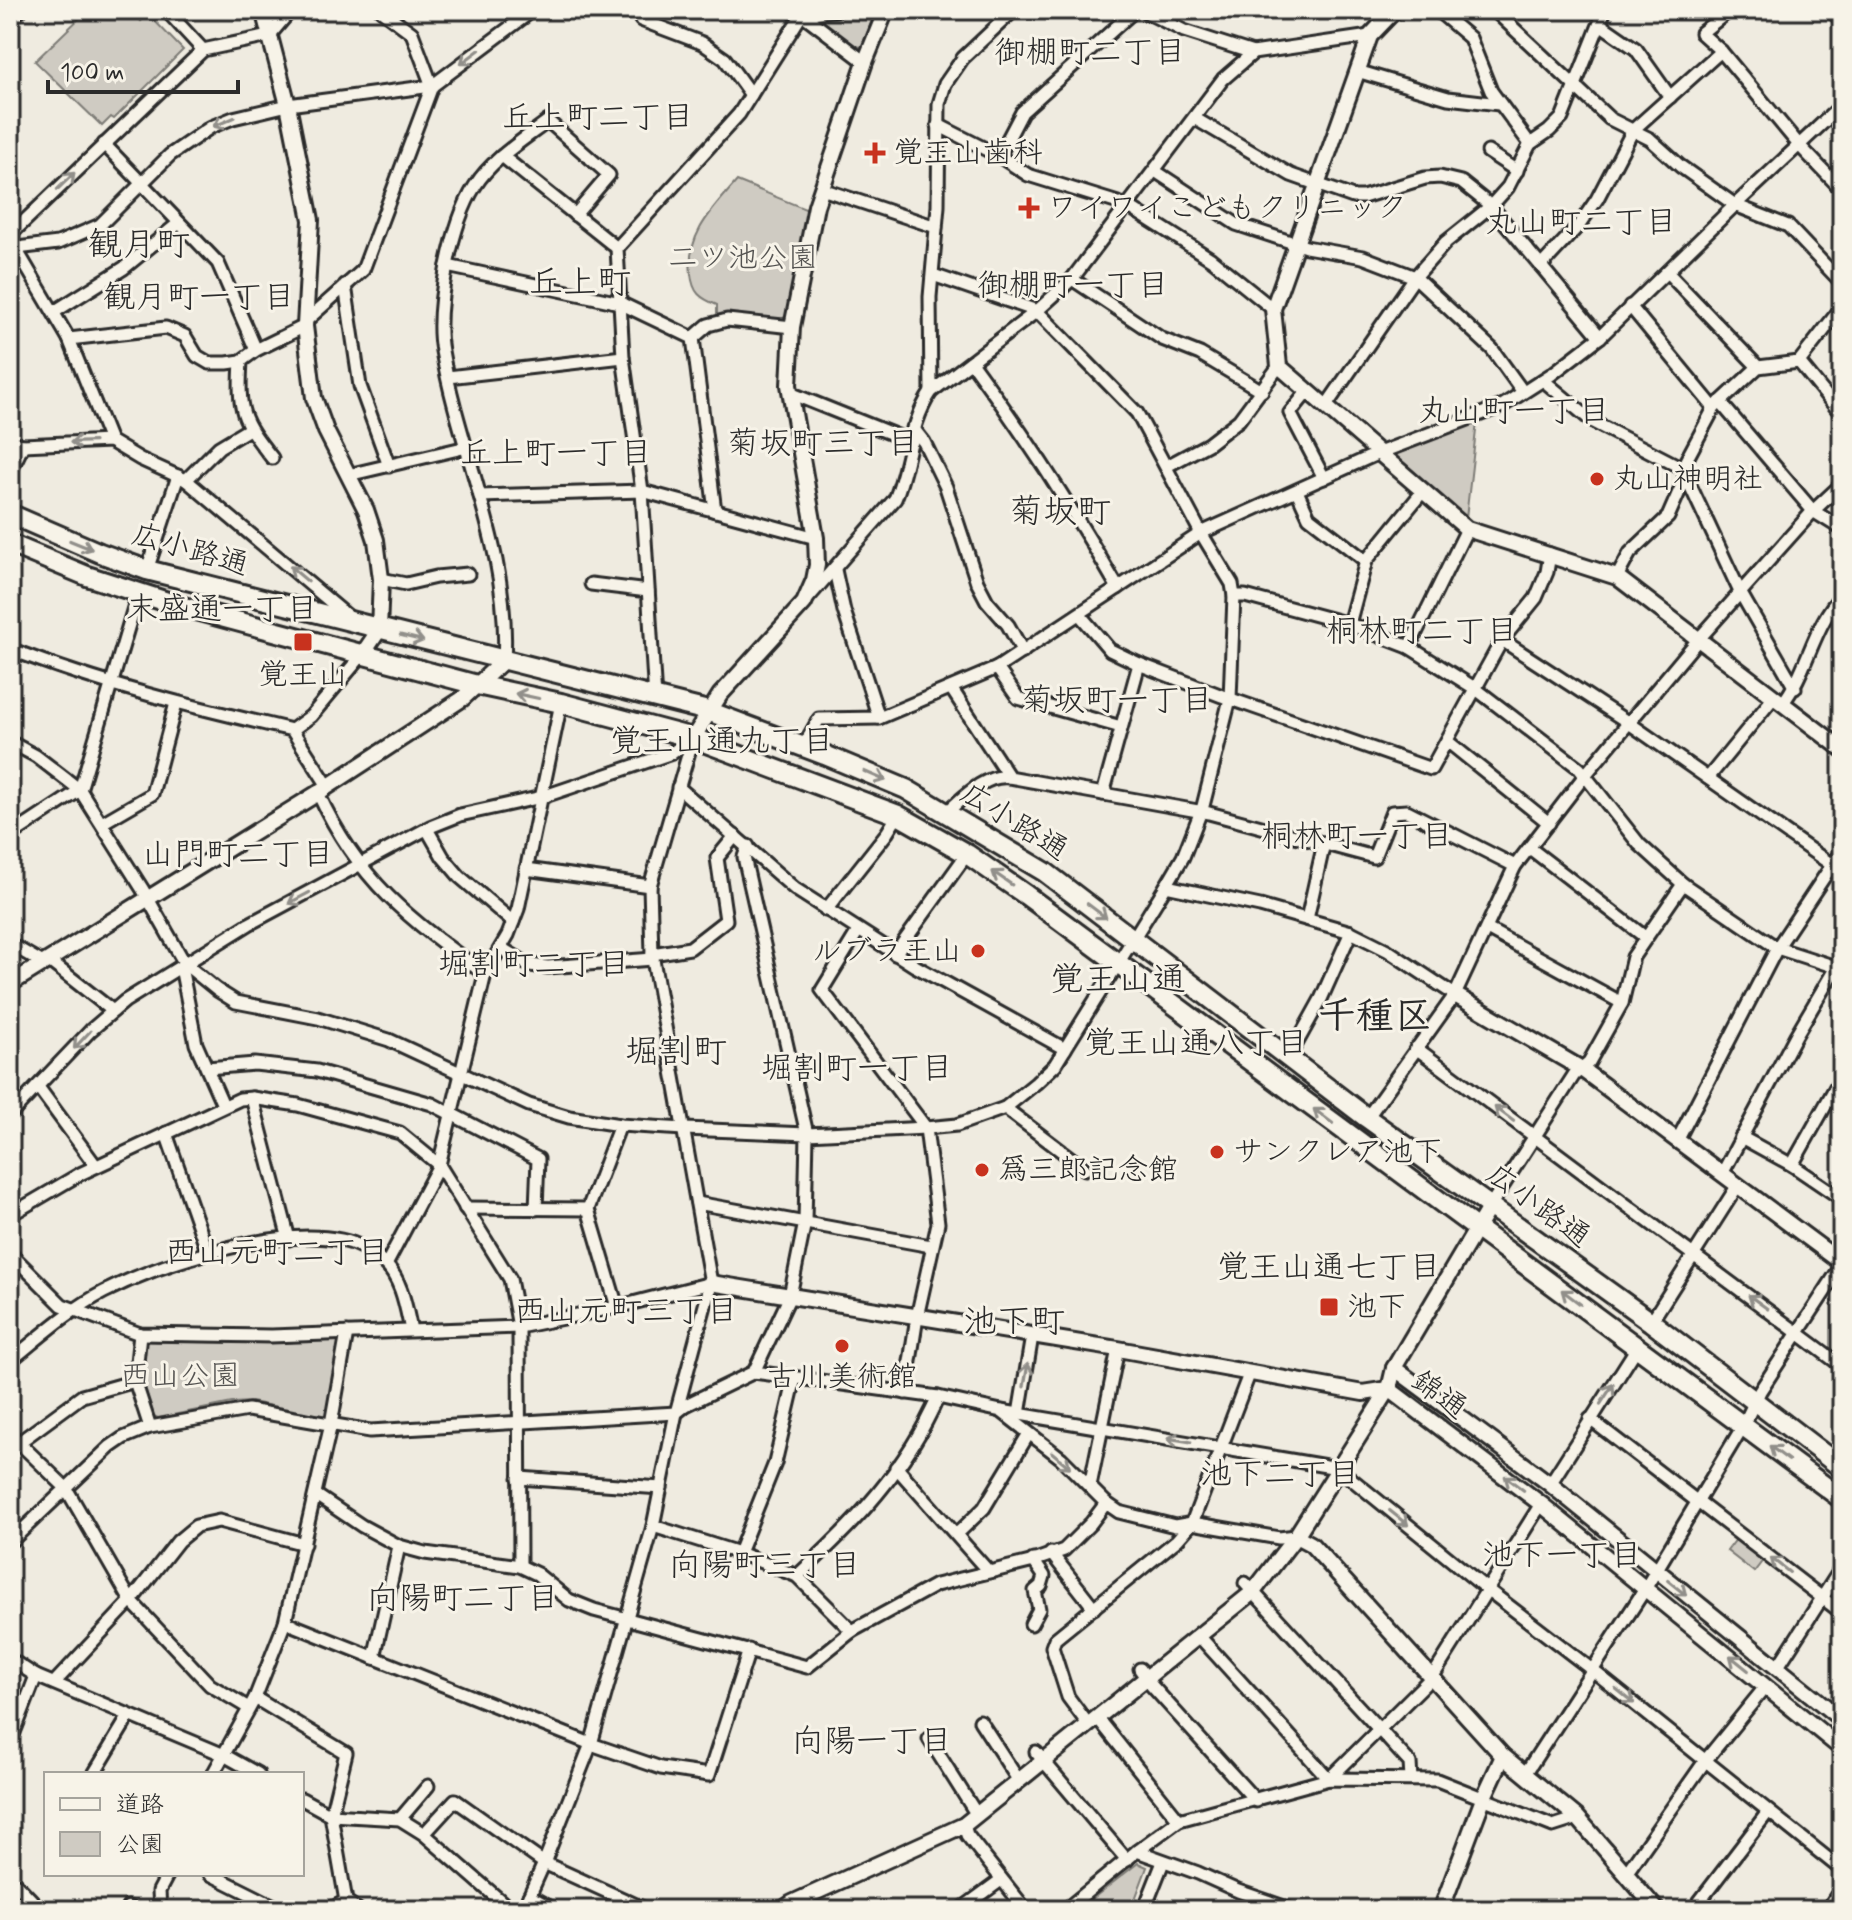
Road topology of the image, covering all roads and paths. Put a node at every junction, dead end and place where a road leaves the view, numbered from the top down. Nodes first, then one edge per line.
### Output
1 (21, 10) edge
2 (166, 10) edge
3 (263, 10) edge
4 (291, 10) edge
5 (381, 10) edge
6 (636, 10) edge
7 (838, 10) edge
8 (886, 10) edge
9 (1014, 10) edge
10 (1135, 10) edge
11 (1142, 10) edge
12 (1395, 10) edge
13 (1437, 10) edge
14 (1730, 10) edge
15 (1833, 10) edge
16 (526, 12) edge
17 (799, 12) edge
18 (1500, 12) edge
19 (1601, 15) edge
20 (1842, 19) edge
21 (10, 20) edge
22 (269, 36) junction
23 (1370, 36) junction
24 (203, 50) junction
25 (1721, 51) junction
26 (1253, 53) junction
27 (865, 62) junction
28 (1357, 71) junction
29 (432, 86) junction
30 (1575, 88) junction
31 (751, 95) junction
32 (1670, 97) junction
33 (1499, 104) junction
34 (288, 105) junction
35 (1842, 105) edge
36 (1831, 116) junction
37 (1194, 118) junction
38 (1842, 123) edge
39 (938, 125) junction
40 (1633, 130) junction
41 (104, 144) junction
42 (1530, 144) junction
43 (1799, 145) junction
44 (1488, 152) dead end
45 (502, 156) junction
46 (999, 156) junction
47 (1155, 171) junction
48 (1517, 171) junction
49 (141, 184) junction
50 (1316, 185) junction
51 (822, 189) junction
52 (1842, 190) edge
53 (1735, 205) junction
54 (1128, 206) junction
55 (1491, 206) junction
56 (575, 215) junction
57 (179, 223) junction
58 (936, 227) junction
59 (12, 241) edge
60 (1295, 244) junction
61 (617, 248) junction
62 (447, 266) junction
63 (1541, 266) junction
64 (1667, 272) junction
65 (933, 275) junction
66 (1415, 277) junction
67 (1072, 279) junction
68 (1842, 283) edge
69 (345, 285) junction
70 (620, 303) junction
71 (1630, 306) junction
72 (1842, 307) edge
73 (1273, 309) junction
74 (1037, 311) junction
75 (54, 312) junction
76 (306, 323) junction
77 (792, 327) junction
78 (1600, 337) junction
79 (693, 338) junction
80 (69, 339) junction
81 (256, 350) junction
82 (623, 357) junction
83 (241, 361) junction
84 (971, 362) junction
85 (1799, 362) junction
86 (1279, 366) junction
87 (1758, 367) junction
88 (448, 377) junction
89 (1543, 380) junction
90 (1262, 391) junction
91 (1308, 391) junction
92 (931, 392) junction
93 (1523, 392) junction
94 (790, 393) junction
95 (1717, 405) junction
96 (1326, 406) junction
97 (1842, 415) edge
98 (913, 428) junction
99 (249, 429) junction
100 (110, 441) junction
101 (10, 442) edge
102 (912, 442) junction
103 (23, 445) junction
104 (467, 447) junction
105 (1379, 453) junction
106 (272, 458) dead end
107 (389, 466) junction
108 (1167, 466) junction
109 (10, 472) edge
110 (1684, 472) junction
111 (348, 475) junction
112 (182, 478) junction
113 (1324, 478) junction
114 (1842, 484) edge
115 (642, 491) junction
116 (1297, 491) junction
117 (1423, 491) junction
118 (480, 496) junction
119 (715, 511) junction
120 (1813, 511) junction
121 (10, 514) edge
122 (1467, 529) junction
123 (1842, 529) edge
124 (1201, 533) junction
125 (816, 538) junction
126 (10, 544) edge
127 (1550, 554) junction
128 (1366, 561) junction
129 (147, 570) junction
130 (835, 570) junction
131 (468, 574) dead end
132 (1617, 577) junction
133 (381, 579) junction
134 (591, 584) dead end
135 (1118, 588) junction
136 (648, 591) junction
137 (1740, 592) junction
138 (138, 594) junction
139 (1842, 595) edge
140 (1234, 596) junction
141 (804, 603) junction
142 (1080, 615) junction
143 (1349, 624) junction
144 (358, 625) junction
145 (379, 630) junction
146 (1502, 640) junction
147 (1697, 641) junction
148 (1409, 647) junction
149 (10, 649) edge
150 (1023, 652) junction
151 (362, 655) junction
152 (504, 660) junction
153 (1139, 664) junction
154 (997, 668) junction
155 (110, 685) junction
156 (477, 685) junction
157 (951, 688) junction
158 (1795, 688) junction
159 (1476, 689) junction
160 (655, 699) junction
161 (1230, 699) junction
162 (1778, 700) junction
163 (176, 703) junction
164 (561, 703) junction
165 (708, 711) junction
166 (879, 718) junction
167 (1629, 723) junction
168 (1121, 727) junction
169 (292, 730) junction
170 (693, 738) junction
171 (1447, 741) junction
172 (10, 742) edge
173 (803, 747) junction
174 (1842, 749) edge
175 (1586, 774) junction
176 (1009, 777) junction
177 (1708, 778) junction
178 (678, 787) junction
179 (80, 790) junction
180 (323, 790) junction
181 (1103, 794) junction
182 (542, 797) junction
183 (947, 812) junction
184 (1199, 813) junction
185 (898, 815) junction
186 (102, 823) junction
187 (1549, 823) junction
188 (427, 829) junction
189 (10, 836) edge
190 (735, 836) junction
191 (1324, 843) junction
192 (748, 846) junction
193 (1531, 849) junction
194 (1842, 850) edge
195 (967, 854) junction
196 (1515, 866) junction
197 (359, 867) junction
198 (1837, 868) edge
199 (526, 869) junction
200 (1683, 884) junction
201 (650, 886) junction
202 (1166, 886) junction
203 (148, 898) junction
204 (826, 910) junction
205 (1307, 919) junction
206 (513, 922) junction
207 (1487, 929) junction
208 (858, 931) junction
209 (1351, 932) junction
210 (1645, 937) junction
211 (1134, 939) junction
212 (10, 944) edge
213 (501, 948) junction
214 (1777, 948) junction
215 (895, 954) junction
216 (653, 957) junction
217 (46, 962) junction
218 (1119, 963) junction
219 (185, 964) junction
220 (1840, 964) edge
221 (485, 974) junction
222 (10, 984) edge
223 (1455, 995) junction
224 (1622, 1003) junction
225 (113, 1011) junction
226 (1416, 1048) junction
227 (1065, 1049) junction
228 (1289, 1057) junction
229 (207, 1068) junction
230 (1580, 1068) junction
231 (461, 1073) junction
232 (1842, 1076) edge
233 (38, 1087) junction
234 (252, 1098) junction
235 (223, 1105) junction
236 (1005, 1108) junction
237 (451, 1114) junction
238 (10, 1115) edge
239 (1367, 1118) junction
240 (620, 1125) junction
241 (926, 1128) junction
242 (684, 1129) junction
243 (166, 1133) junction
244 (807, 1134) junction
245 (1741, 1137) junction
246 (1536, 1138) junction
247 (1677, 1141) junction
248 (439, 1165) junction
249 (1792, 1165) junction
250 (96, 1166) junction
251 (1085, 1169) dead end
252 (1722, 1174) junction
253 (1738, 1185) junction
254 (1842, 1199) edge
255 (697, 1203) junction
256 (1490, 1206) junction
257 (465, 1208) junction
258 (536, 1209) junction
259 (588, 1209) junction
260 (10, 1215) edge
261 (805, 1222) junction
262 (1477, 1227) junction
263 (289, 1239) junction
264 (931, 1246) junction
265 (10, 1253) edge
266 (208, 1253) junction
267 (1694, 1255) junction
268 (1842, 1264) edge
269 (386, 1265) junction
270 (711, 1283) junction
271 (790, 1296) junction
272 (617, 1307) junction
273 (74, 1310) junction
274 (917, 1317) junction
275 (1651, 1322) junction
276 (519, 1327) junction
277 (411, 1330) junction
278 (1799, 1332) junction
279 (347, 1333) junction
280 (140, 1334) junction
281 (1032, 1336) junction
282 (1638, 1346) junction
283 (1118, 1349) junction
284 (10, 1361) edge
285 (1842, 1366) edge
286 (1394, 1368) junction
287 (754, 1372) junction
288 (1250, 1372) junction
289 (795, 1378) junction
290 (135, 1381) junction
291 (1389, 1389) junction
292 (905, 1393) junction
293 (1363, 1393) junction
294 (938, 1397) junction
295 (1756, 1401) junction
296 (1001, 1411) junction
297 (1375, 1412) junction
298 (676, 1413) junction
299 (1019, 1414) junction
300 (1590, 1419) junction
301 (331, 1424) junction
302 (518, 1424) junction
303 (1743, 1426) junction
304 (150, 1427) junction
305 (1104, 1428) junction
306 (1028, 1435) junction
307 (13, 1441) edge
308 (1220, 1447) junction
309 (896, 1467) junction
310 (1338, 1468) junction
311 (1842, 1468) edge
312 (519, 1478) junction
313 (1550, 1484) junction
314 (1090, 1486) junction
315 (66, 1488) junction
316 (661, 1488) junction
317 (316, 1495) junction
318 (1842, 1499) edge
319 (1697, 1500) junction
320 (1106, 1503) junction
321 (1541, 1504) junction
322 (1192, 1523) junction
323 (653, 1526) junction
324 (957, 1534) junction
325 (1296, 1536) junction
326 (10, 1542) edge
327 (304, 1544) junction
328 (399, 1546) junction
329 (739, 1553) junction
330 (1051, 1553) junction
331 (1033, 1560) junction
332 (520, 1566) junction
333 (1842, 1567) edge
334 (1655, 1570) junction
335 (988, 1571) junction
336 (797, 1576) junction
337 (1249, 1588) junction
338 (1645, 1589) junction
339 (1488, 1590) junction
340 (1822, 1598) junction
341 (131, 1601) junction
342 (1094, 1608) junction
343 (1842, 1613) edge
344 (628, 1618) junction
345 (285, 1622) junction
346 (1031, 1624) dead end
347 (852, 1631) junction
348 (1199, 1636) junction
349 (749, 1650) junction
350 (374, 1658) junction
351 (10, 1659) edge
352 (1777, 1668) junction
353 (1591, 1669) junction
354 (1143, 1673) junction
355 (36, 1676) junction
356 (1433, 1676) junction
357 (54, 1683) junction
358 (1766, 1686) junction
359 (251, 1702) junction
360 (129, 1716) junction
361 (1842, 1720) edge
362 (980, 1721) dead end
363 (1093, 1721) junction
364 (1377, 1729) junction
365 (929, 1739) dead end
366 (10, 1743) edge
367 (591, 1744) junction
368 (1842, 1749) edge
369 (222, 1754) junction
370 (1040, 1756) junction
371 (1503, 1756) junction
372 (1705, 1761) junction
373 (95, 1772) edge
374 (214, 1772) edge
375 (254, 1772) edge
376 (1525, 1774) junction
377 (1329, 1779) junction
378 (1411, 1779) junction
379 (1019, 1781) junction
380 (428, 1786) dead end
381 (1483, 1799) junction
382 (304, 1800) edge
383 (1256, 1801) junction
384 (1768, 1812) junction
385 (331, 1815) junction
386 (977, 1815) junction
387 (1578, 1818) junction
388 (400, 1819) junction
389 (1179, 1820) junction
390 (964, 1825) junction
391 (424, 1834) junction
392 (1132, 1856) junction
393 (1163, 1862) junction
394 (544, 1863) junction
395 (1842, 1870) edge
396 (1627, 1872) junction
397 (167, 1876) edge
398 (214, 1876) edge
399 (1001, 1880) junction
400 (10, 1882) edge
401 (1842, 1890) edge
402 (529, 1896) junction
403 (346, 1901) junction
404 (41, 1910) edge
405 (160, 1910) edge
406 (282, 1910) edge
407 (328, 1910) edge
408 (358, 1910) edge
409 (511, 1910) edge
410 (523, 1910) edge
411 (555, 1910) edge
412 (647, 1910) edge
413 (782, 1910) edge
414 (960, 1910) edge
415 (1026, 1910) edge
416 (1065, 1910) edge
417 (1144, 1910) edge
418 (1293, 1910) edge
419 (1441, 1910) edge
420 (1657, 1910) edge
421 (1693, 1910) edge
422 (1829, 1910) edge

1 - 21 street
2 - 24 street
3 - 22 street
4 - 22 street
5 - 29 street
6 - 31 street
7 - 17 street
8 - 27 street
9 - 39 street
10 - 46 street
11 - 26 street
12 - 23 street
13 - 33 street
14 - 25 street
15 - 20 street
16 -> 29 street
17 - 27 street
17 - 31 street
18 - 30 street
19 - 30 street
19 - 32 street
22 - 24 street
22 - 34 street
23 - 26 street
23 - 28 street
24 - 41 street
25 - 32 street
25 - 43 street
26 - 37 street
27 - 51 street
28 - 33 street
28 - 50 street
29 - 34 street
29 - 69 street
30 - 40 street
30 - 42 street
31 - 61 street
32 - 40 street
33 - 42 street
34 -> 49 street
34 - 76 street
35 - 36 street
36 - 38 street
36 - 43 street
37 - 47 street
37 - 50 street
39 - 46 street
39 - 58 street
40 - 53 street
40 - 63 street
41 - 49 street
59 -> 41 street
42 - 48 street
43 - 52 street
43 - 53 street
44 - 48 street
45 - 56 street
45 - 56 street
45 - 62 street
46 - 54 street
47 - 54 street
47 - 60 street
48 - 55 street
49 - 57 street
49 - 59 street
50 - 55 street
50 - 60 street
51 - 58 street
51 - 77 street
53 - 64 street
53 - 68 street
54 - 67 street
54 - 73 street
55 - 63 street
55 - 66 street
56 - 61 street
57 - 75 street
57 - 81 street
58 - 65 street
59 - 75 street
60 - 66 street
60 - 73 street
61 - 70 street
62 - 70 street
62 - 88 street
63 - 78 street
64 - 71 street
64 - 87 street
65 - 74 street
65 - 92 street
66 - 93 street
66 - 96 street
67 - 74 street
67 - 90 street
69 - 76 street
69 - 107 street
70 - 79 street
70 - 82 street
71 - 78 street
71 - 95 street
72 - 85 street
73 - 86 street
74 - 84 street
74 - 108 street
75 - 80 street
76 - 81 street
76 - 111 street
77 - 79 street
77 - 94 street
78 - 89 street
79 - 119 street
80 - 83 street
80 - 100 street
81 - 83 street
82 - 88 street
82 - 115 street
83 - 99 street
84 - 92 street
84 - 135 street
85 - 87 street
85 - 97 street
86 - 90 street
86 - 91 street
87 - 95 street
88 - 104 street
89 - 93 street
89 - 110 street
90 - 108 street
91 - 96 street
91 - 113 street
92 - 98 street
93 - 105 street
94 - 102 street
94 - 125 street
95 - 110 street
95 - 120 street
96 - 105 street
98 - 102 street
98 - 150 street
99 - 106 street
99 - 112 street
100 -> 103 street
100 - 112 street
101 - 103 street
102 - 130 street
103 - 109 street
104 - 107 street
104 - 118 street
105 - 113 street
105 - 117 street
107 - 111 street
108 - 124 street
110 - 132 street
110 - 137 street
111 - 133 street
112 - 129 street
144 -> 112 street
113 - 116 street
114 - 120 street
115 - 118 street
115 - 119 street
115 - 136 street
116 - 124 street
116 - 128 street
117 - 122 street
117 - 128 street
118 - 152 street
119 - 125 street
120 - 123 street
120 - 137 street
121 -> 129 main road, 広小路通
122 - 127 street
122 - 148 street
124 - 135 street
124 - 140 street
125 - 141 street
126 - 138 main road, 広小路通
127 - 132 street
127 - 146 street
128 - 143 street
129 - 144 main road, 広小路通
130 - 141 street
130 - 166 street
131 - 133 street
132 - 147 street
133 - 145 street
134 - 136 street
135 - 142 street
136 - 160 street
137 - 147 street
137 - 158 street
138 - 151 main road, 広小路通
138 - 155 street
139 - 158 street
140 - 143 street
140 - 161 street
141 - 165 street
142 - 150 street
142 - 153 street
143 - 148 street
144 - 145 main road, 広小路通
145 - 151 street
145 -> 152 main road, 広小路通
146 - 159 street
146 - 167 street
147 - 162 street
147 - 167 street
148 - 159 street
149 - 155 street
150 - 154 street
151 - 156 main road, 広小路通
151 - 169 street
152 - 156 street
152 - 160 main road, 広小路通
153 - 161 street
153 - 168 street
154 - 157 street
154 - 168 street
155 - 163 street
155 - 179 street
164 -> 156 main road, 広小路通
156 - 180 street
157 - 166 street
157 - 176 street
158 - 162 street
159 - 171 street
159 - 175 street
160 - 165 main road, 広小路通
161 - 171 street
161 - 184 street
162 - 174 street
162 - 177 street
163 - 169 street
163 - 186 street
164 - 170 main road, 広小路通
164 - 182 street
165 - 170 street
165 - 173 main road, 広小路通
166 - 173 street
167 - 175 street
167 - 177 street
168 - 181 street
169 - 180 street
170 - 178 street
170 - 182 street
170 - 185 main road, 広小路通
171 - 187 street
172 - 179 street
173 -> 183 main road, 広小路通
175 - 187 street
175 - 200 street
176 - 181 street
176 - 183 street
177 - 198 street
178 - 190 street
178 - 201 street
179 - 186 street
179 - 189 street
180 - 197 street
180 - 203 street
181 - 184 street
182 - 188 street
182 - 199 street
183 -> 211 main road, 広小路通
184 - 191 street
184 - 202 street
185 - 195 main road, 広小路通
185 - 204 street
186 - 203 street
187 - 193 street
188 - 197 street
188 - 206 street
190 - 192 street
190 - 216 street
191 - 196 street
191 - 205 street
192 - 204 street
192 - 244 street
193 - 196 street
193 - 210 street
194 - 198 street
195 - 215 street
218 -> 195 main road, 広小路通
196 - 207 street
197 -> 219 street
197 - 221 street
198 - 214 street
199 - 201 street
199 - 206 street
200 - 210 street
200 - 214 street
201 - 216 street
202 - 205 street
202 - 211 street
203 - 217 street
203 - 219 street
204 - 208 street
205 - 209 street
206 - 213 street
207 - 223 street
207 - 224 street
208 - 215 street
208 - 241 street
209 - 223 street
209 - 228 street
210 - 224 street
211 - 218 street
211 - 228 main road, 広小路通
212 - 217 street
213 - 216 street
213 - 221 street
214 - 220 street
214 - 247 street
215 - 227 street
216 - 242 street
217 - 222 street
217 - 225 street
218 - 227 street
262 -> 218 main road, 広小路通
219 - 225 street
219 - 229 street
219 - 231 street
220 - 245 street
221 - 231 street
223 - 226 street
223 - 230 street
224 - 230 street
225 -> 233 street
226 - 239 street
246 -> 226 street
227 - 236 street
228 - 239 main road, 広小路通
229 - 235 street
229 - 237 street
230 - 246 street
230 - 247 street
231 - 237 street
231 - 240 street
232 - 249 street
233 - 238 street
233 - 250 street
234 - 235 street
234 - 248 street
234 - 263 street
235 - 243 street
236 - 241 street
236 - 251 street
237 - 248 street
237 - 258 street
239 - 256 main road, 広小路通
240 - 242 street
240 - 259 street
241 - 244 street
241 - 264 street
242 - 244 street
242 - 255 street
243 - 250 street
243 - 266 street
244 - 261 street
245 - 249 street
245 - 252 street
246 - 256 street
246 - 267 street
247 - 252 street
248 - 257 street
248 - 269 street
249 - 254 street
250 - 260 street
252 - 253 street
253 - 267 street
253 - 268 street
255 - 261 street
255 - 270 street
256 - 262 street
256 - 275 main road, 広小路通
257 - 258 street
257 - 276 street
258 - 259 street
259 - 272 street
261 - 264 street
261 - 271 street
282 -> 262 main road, 広小路通
262 - 286 street
263 - 266 street
263 - 269 street
264 - 274 street
265 - 273 street
266 - 273 street
267 - 275 street
278 -> 267 street
268 - 278 street
269 - 277 street
270 - 271 street
270 - 272 street
270 - 298 street
271 - 274 street
271 - 287 street
272 - 276 street
273 - 280 street
273 - 284 street
274 - 281 street
274 - 292 street
275 - 295 main road, 広小路通
276 - 277 street
276 - 302 street
277 - 279 street
278 - 285 street
278 - 295 street
279 - 280 street
279 - 301 street
280 - 290 street
281 - 283 street
299 -> 281 street
300 -> 282 street
282 - 303 main road, 広小路通
283 - 288 street
283 - 305 street
286 - 291 street
286 - 293 street, 錦通
286 - 313 street, 錦通
287 - 289 street
287 - 298 street
288 - 293 street
288 - 308 street
289 - 292 street
289 - 329 street
290 - 304 street
290 - 307 street
291 - 293 street, 錦通
291 - 297 street
321 -> 291 street, 錦通
292 - 294 street
293 - 297 street
294 - 296 street
294 - 309 street
295 - 303 street
295 - 311 main road, 広小路通
296 - 299 street
296 - 306 street
297 - 310 street
298 - 302 street
298 - 316 street
299 - 305 street
300 - 313 street
300 - 319 street
301 - 302 street
301 - 304 street
301 - 317 street
302 - 312 street
318 -> 303 main road, 広小路通
303 - 319 street
304 - 315 street
308 -> 305 street
305 - 314 street
306 -> 314 street
306 - 324 street
307 - 315 street
308 - 310 street
308 - 322 street
309 - 324 street
309 - 336 street
310 - 325 street
310 -> 339 street
312 - 316 street
312 - 332 street
313 - 334 street, 錦通
314 - 320 street
315 - 326 street
315 - 341 street
316 - 323 street
317 - 327 street
317 - 328 street
319 - 334 street
340 -> 319 street
320 - 322 street
320 - 330 street
321 - 338 street, 錦通
321 - 339 street
322 - 325 street
322 - 342 street
323 - 329 street
323 - 344 street
324 - 335 street
325 - 337 street
325 - 356 street
327 - 341 street
327 - 345 street
328 - 332 street
328 - 350 street
329 - 336 street
330 - 331 street
330 - 342 street
331 - 335 street
331 - 346 street
332 - 344 street
333 - 340 street
334 - 338 street
334 -> 352 street, 錦通
335 - 347 street
336 - 347 street
337 - 348 street
337 - 364 street
338 - 353 street
358 -> 338 street, 錦通
339 - 353 street
339 - 356 street
340 - 343 street
340 - 352 street
341 - 357 street
341 - 359 street
342 - 363 street
344 - 349 street
344 - 367 street
345 - 350 street
345 - 359 street
347 - 349 street
348 - 354 street
348 - 377 street
349 - 367 street
350 - 367 street
351 - 355 street
352 - 361 street, 錦通
353 -> 372 street
353 - 376 street
354 - 363 street
354 - 383 street
355 - 357 street
355 - 366 street
356 - 364 street
356 - 371 street
357 - 360 street
358 - 368 street, 錦通
358 - 372 street
359 - 369 street
359 - 385 street
360 - 369 street
360 - 373 street
362 - 379 street
363 - 370 street
363 - 389 street
364 - 377 street
364 - 378 street
365 - 386 street
367 - 394 street
369 - 374 street
369 - 375 street
370 - 379 street
370 - 392 street
371 - 376 street
371 - 381 street
372 - 384 street
372 - 396 street
376 - 387 street
377 - 378 street
377 - 383 street
378 - 381 street
379 - 386 street
380 - 388 street
381 - 387 street
381 - 419 street
382 - 385 street
383 - 389 street
384 - 395 street
384 - 421 street
385 - 388 street
385 - 403 street
386 - 390 street
387 - 396 street
388 - 391 street
389 - 392 street
390 - 399 street
390 - 413 street
391 - 394 street
391 - 409 street
392 - 393 street
392 - 416 street
393 - 417 street
393 - 418 street
394 - 402 street
394 - 412 street
396 - 420 street
397 - 405 street
398 - 406 street
399 - 414 street
399 - 415 street
400 - 404 street
401 - 422 street
402 - 410 street
402 - 411 street
403 - 407 street
403 - 408 street

